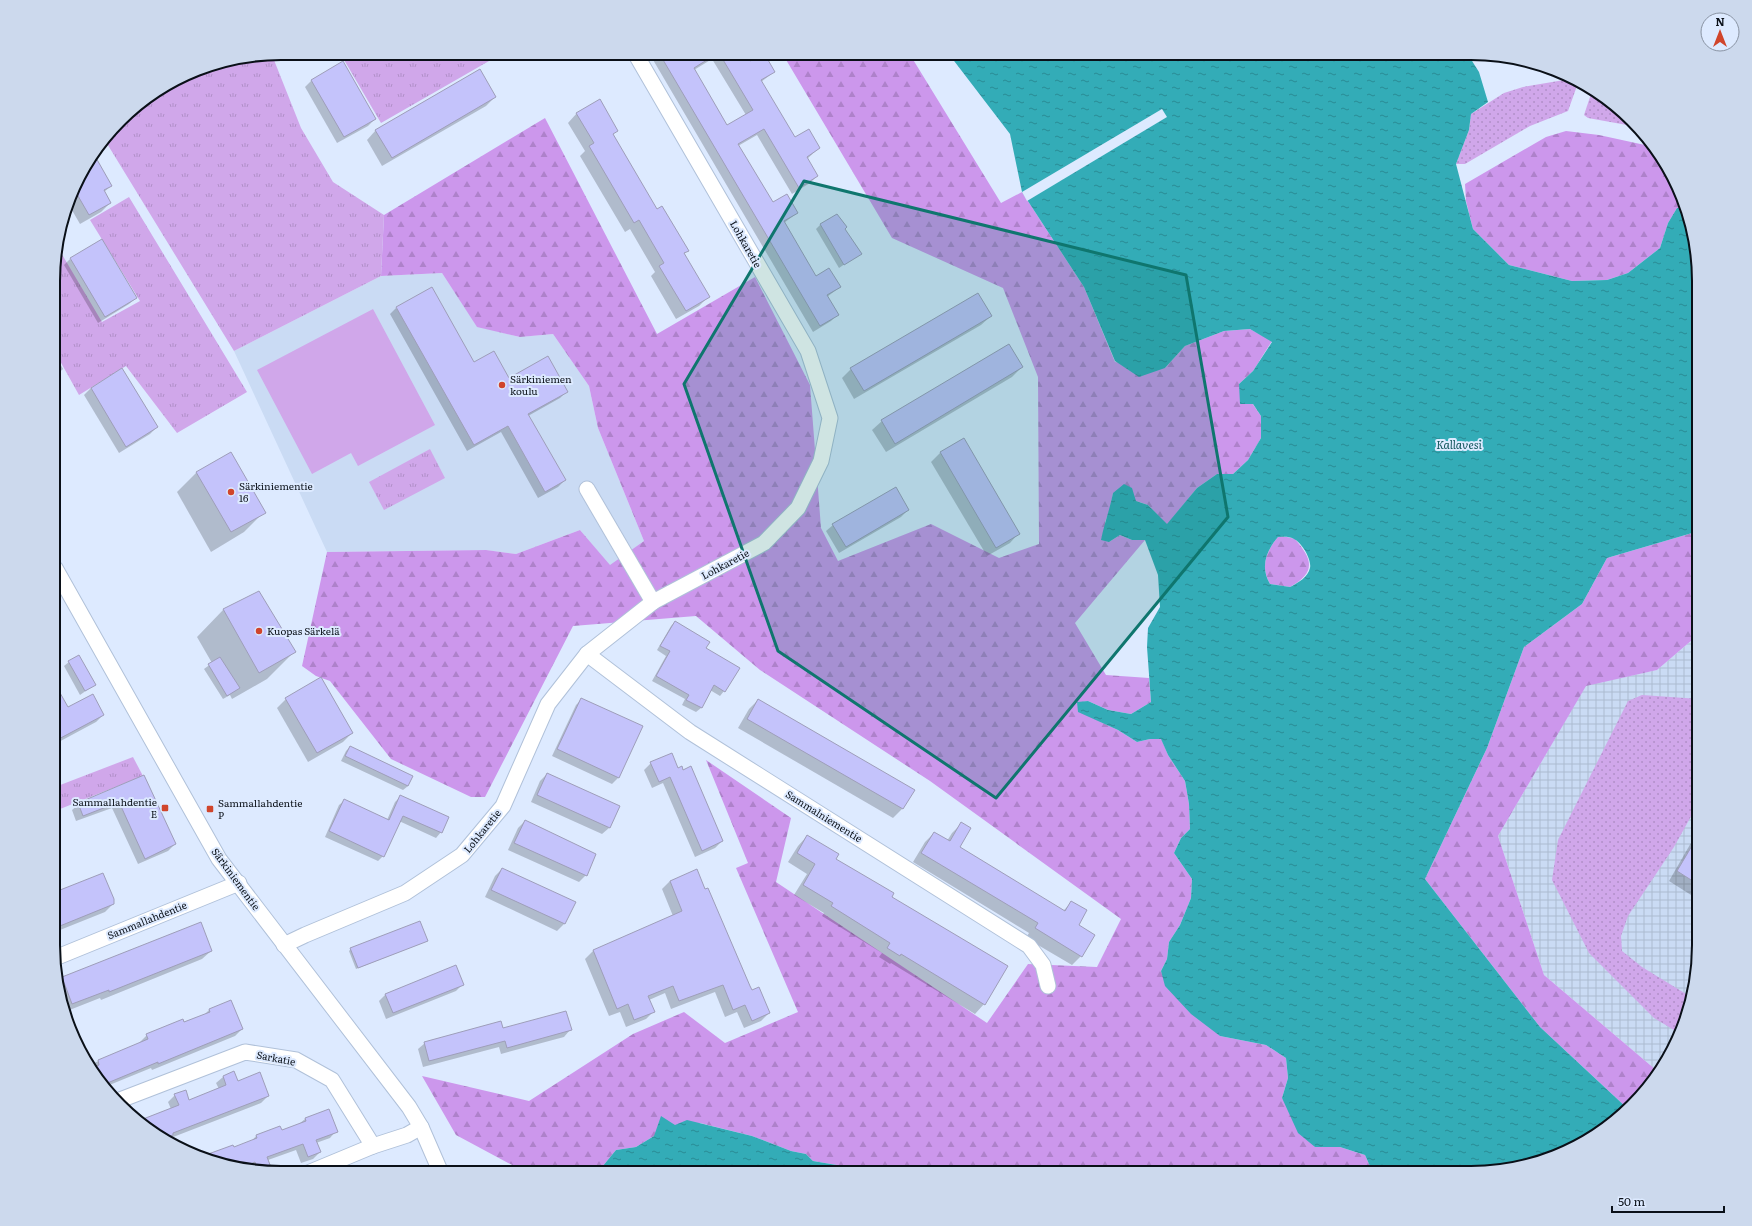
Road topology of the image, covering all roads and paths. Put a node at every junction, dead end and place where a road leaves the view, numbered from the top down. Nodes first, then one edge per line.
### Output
1 (639, 60) edge
2 (587, 489) dead end
3 (60, 577) edge
4 (653, 602) junction
5 (587, 654) junction
6 (239, 883) junction
7 (284, 945) junction
8 (60, 956) edge
9 (1048, 986) dead end
10 (123, 1099) edge
11 (421, 1127) junction
12 (373, 1146) junction
13 (323, 1166) edge
14 (438, 1166) edge

1 - 4 street, Lohkaretie
2 - 4 street
3 - 6 street, Särkiniementie
4 - 5 street, Lohkaretie
5 - 7 street, Lohkaretie
5 - 9 street, Sammalniementie
6 - 7 street, Särkiniementie
6 - 8 street, Sammallahdentie
7 - 11 street, Särkiniementie
10 - 12 street, Sarkatie
11 - 12 street
11 - 14 street, Särkiniementie
12 - 13 street

